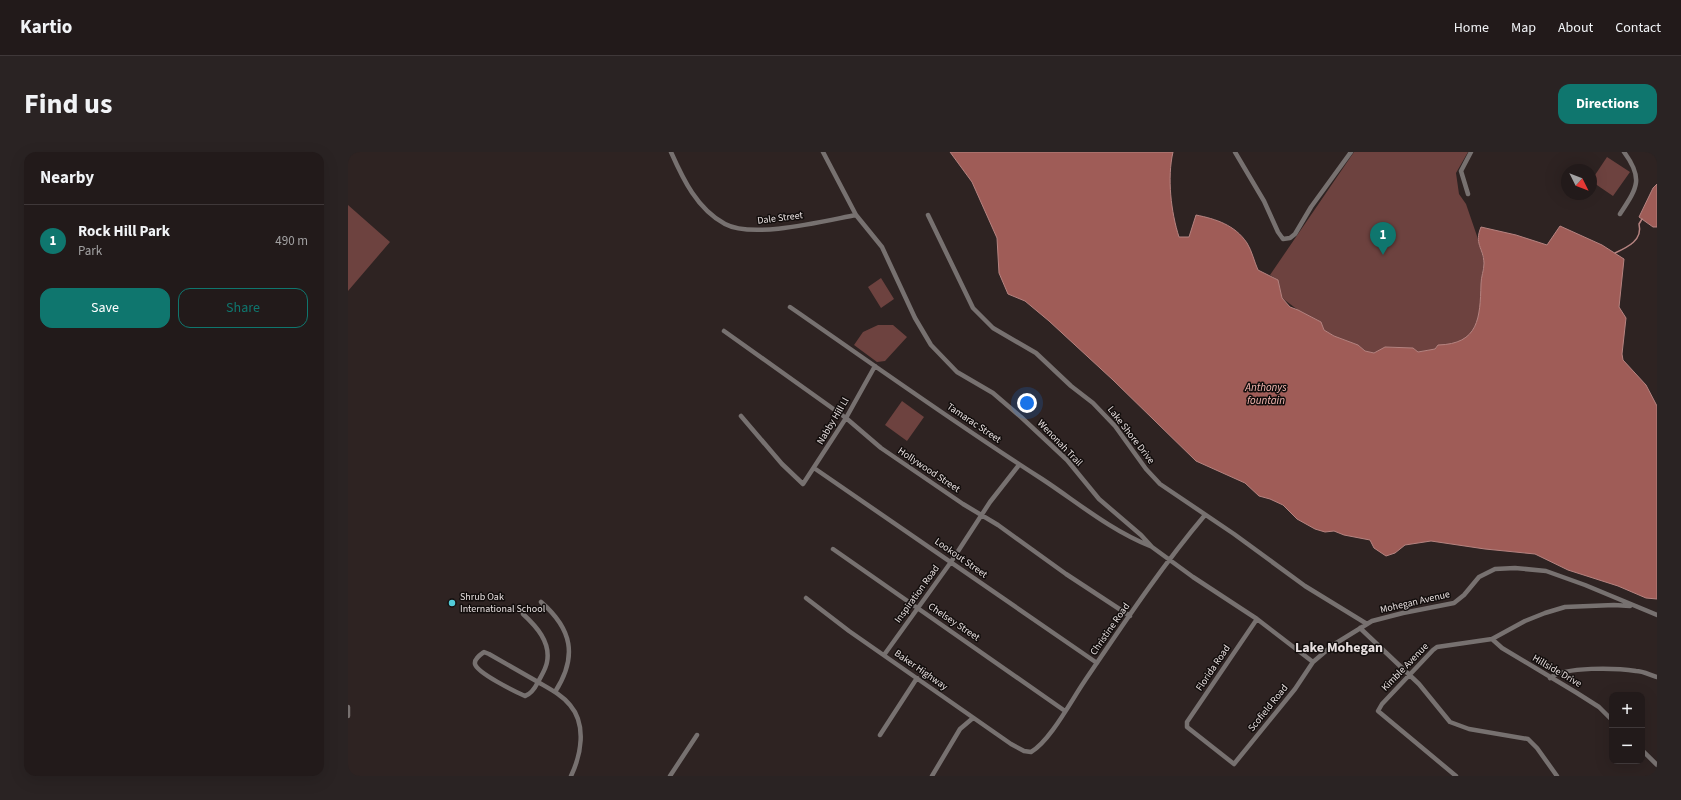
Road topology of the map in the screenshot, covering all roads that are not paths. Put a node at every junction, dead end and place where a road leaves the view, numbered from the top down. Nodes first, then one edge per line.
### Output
1 (671, 152) edge
2 (823, 152) edge
3 (1351, 152) edge
4 (1472, 152) edge
5 (1624, 152) edge
6 (1237, 153) edge
7 (1468, 194) dead end
8 (1620, 214) dead end
9 (856, 215) junction
10 (928, 215) dead end
11 (790, 307) dead end
12 (724, 331) dead end
13 (875, 366) junction
14 (741, 416) dead end
15 (846, 418) junction
16 (1019, 465) junction
17 (814, 468) junction
18 (981, 515) junction
19 (1205, 515) junction
20 (1152, 547) junction
21 (833, 549) dead end
22 (1170, 560) junction
23 (950, 562) junction
24 (806, 598) dead end
25 (541, 602) dead end
26 (1635, 606) junction
27 (917, 608) junction
28 (523, 614) dead end
29 (1657, 615) edge
30 (1130, 616) junction
31 (1256, 619) junction
32 (1367, 624) junction
33 (1360, 628) junction
34 (1492, 639) junction
35 (884, 655) junction
36 (1313, 662) junction
37 (1097, 663) junction
38 (1410, 676) junction
39 (917, 678) junction
40 (1550, 678) junction
41 (1657, 678) edge
42 (538, 682) junction
43 (555, 692) junction
44 (348, 708) edge
45 (1065, 711) junction
46 (348, 716) edge
47 (1609, 717) edge
48 (973, 718) junction
49 (697, 735) dead end
50 (880, 735) dead end
51 (1029, 753) joint
52 (1645, 753) edge
53 (1234, 764) joint
54 (1657, 764) edge
55 (571, 776) edge
56 (670, 776) edge
57 (932, 776) edge
58 (1456, 776) edge
59 (1557, 776) edge

1 - 9 street, Dale Street
2 - 9 street, Wenonah Trail
3 - 6 street
4 - 7 street
5 - 8 street
9 - 20 street, Wenonah Trail
10 - 19 street, Lake Shore Drive
11 - 13 street, Tamarac Street
12 - 15 street, Hollywood Street
13 - 15 street, Nabby Hill Ll
13 - 16 street, Tamarac Street
14 - 17 street, Nabby Hill Ll
15 - 17 street, Nabby Hill Ll
15 - 18 street, Hollywood Street
16 - 18 street, Inspiration Road
16 - 20 street, Tamarac Street
17 - 23 street, Lookout Street
18 - 23 street, Inspiration Road
18 - 30 street, Hollywood Street
19 - 22 street, Christine Road
19 - 32 street, Lake Shore Drive
20 - 22 street, Wenonah Trail
21 - 27 street, Chelsey Street
22 - 30 street, Christine Road
22 - 31 street, Wenonah Trail
23 - 27 street, Inspiration Road
23 - 37 street, Lookout Street
24 - 35 street, Baker Highway
25 - 43 street
26 - 29 street, Mohegan Avenue
26 - 32 street, Mohegan Avenue
26 - 34 street, Kimble Avenue
27 - 35 street, Inspiration Road
27 - 45 street, Chelsey Street
28 - 42 street
30 - 37 street, Christine Road
31 - 36 street, Wenonah Trail
31 - 53 street, Florida Road
32 - 33 street, Mohegan Avenue
33 - 36 street, Mohegan Avenue
33 - 38 street
34 - 38 street, Kimble Avenue
34 - 40 street, Hillside Drive
35 - 39 street, Baker Highway
36 - 53 street, Scofield Road
37 - 45 street, Christine Road
38 - 58 street, Kimble Avenue
38 - 59 street
39 - 48 street, Baker Highway
39 - 50 street
40 - 41 street
40 - 47 street, Hillside Drive
42 - 42 street
42 - 43 street
43 - 55 street
44 - 46 street
45 - 51 street, Christine Road
48 - 51 street, Baker Highway
48 - 57 street
49 - 56 street
52 - 54 street

